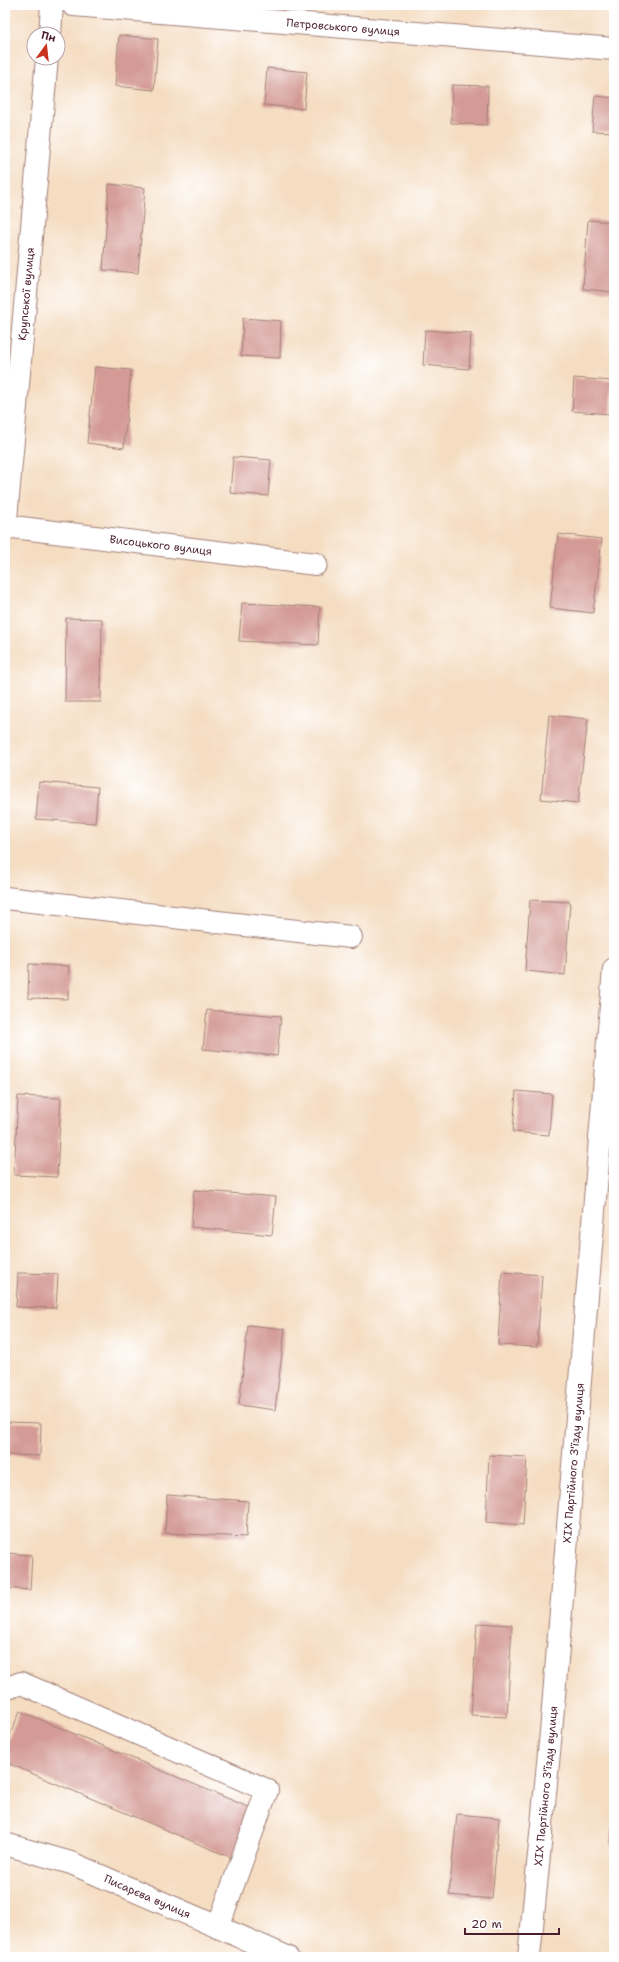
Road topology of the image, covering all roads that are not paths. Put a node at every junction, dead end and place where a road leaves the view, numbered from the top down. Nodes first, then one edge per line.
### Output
1 (52, 5) edge
2 (73, 5) edge
3 (51, 26) edge
4 (614, 49) edge
5 (46, 66) edge
6 (5, 526) edge
7 (5, 530) edge
8 (316, 564) dead end
9 (5, 898) edge
10 (351, 937) dead end
11 (614, 969) edge
12 (5, 1689) edge
13 (5, 1844) edge
14 (218, 1927) junction
15 (287, 1957) edge
16 (528, 1957) edge

1 - 3 street
2 - 4 street, Петровського вулиця
5 - 6 street, Крупської вулиця
6 - 7 street, Крупської вулиця
6 - 8 street, Висоцького вулиця
9 - 10 street
11 - 16 street, XIX Партійного З'їзду вулиця
12 - 14 street
13 - 14 street, Писарєва вулиця
14 - 15 street, Писарєва вулиця

